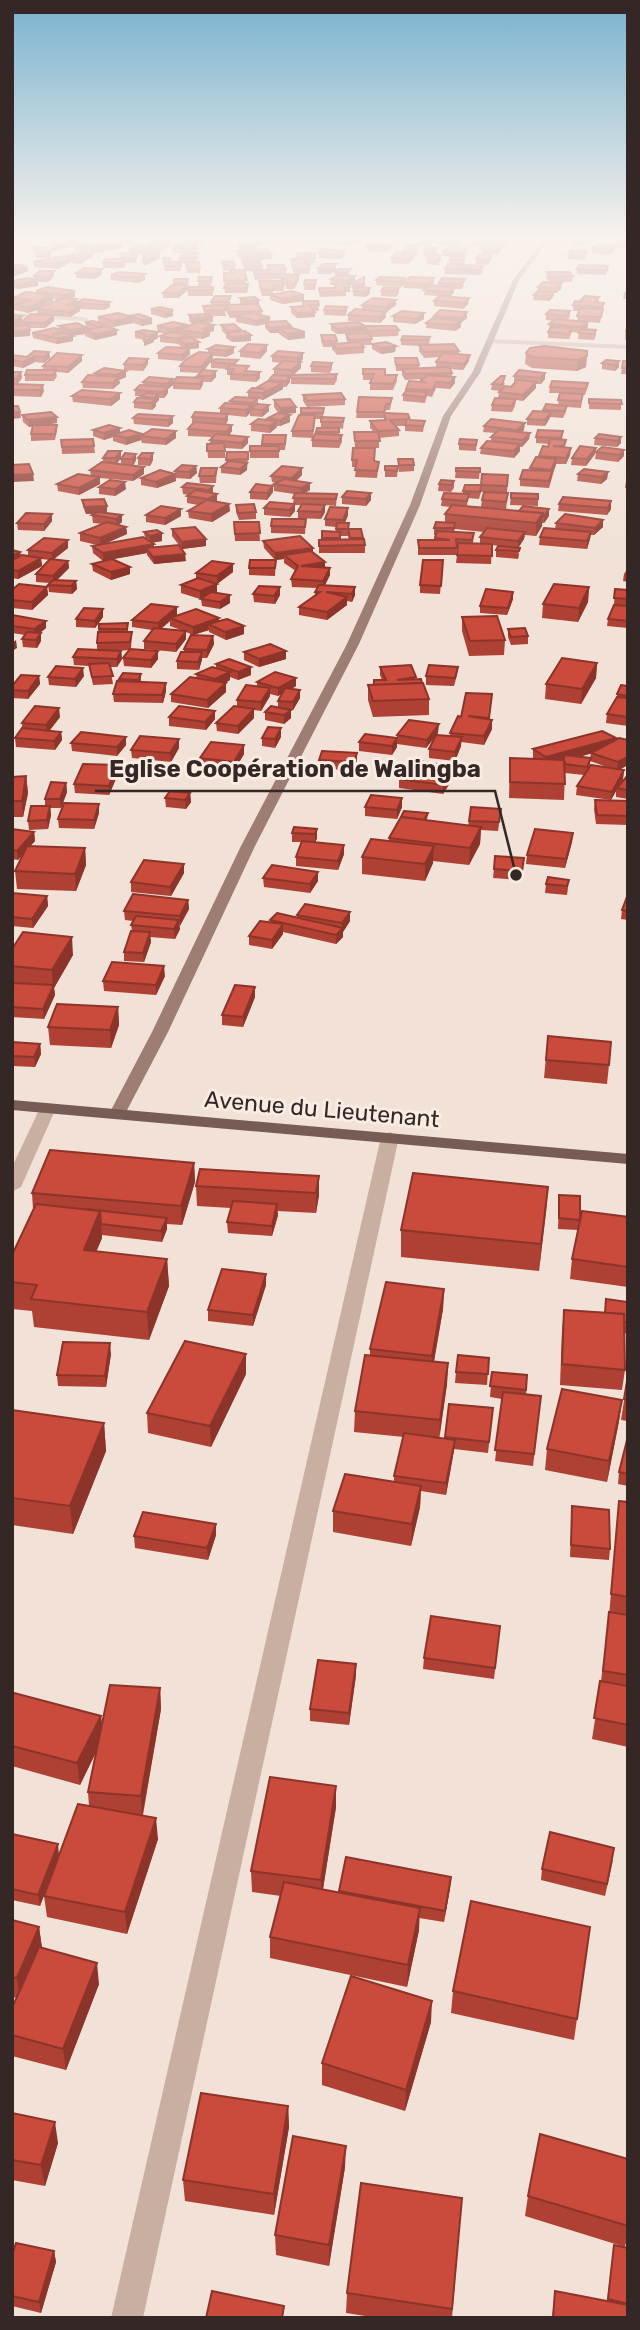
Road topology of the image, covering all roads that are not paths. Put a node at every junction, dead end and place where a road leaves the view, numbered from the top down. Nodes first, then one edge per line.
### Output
1 (488, 349) edge
2 (12, 1105) edge
3 (48, 1108) junction
4 (117, 1114) junction
5 (390, 1137) junction
6 (628, 1158) edge
7 (12, 1187) edge
8 (127, 2318) edge

1 - 4 street
2 - 3 main road, Avenue du Lieutenant
3 - 4 main road, Avenue du Lieutenant
3 - 7 street
4 - 5 main road, Avenue du Lieutenant
5 - 6 main road, Avenue du Lieutenant
5 - 8 street

